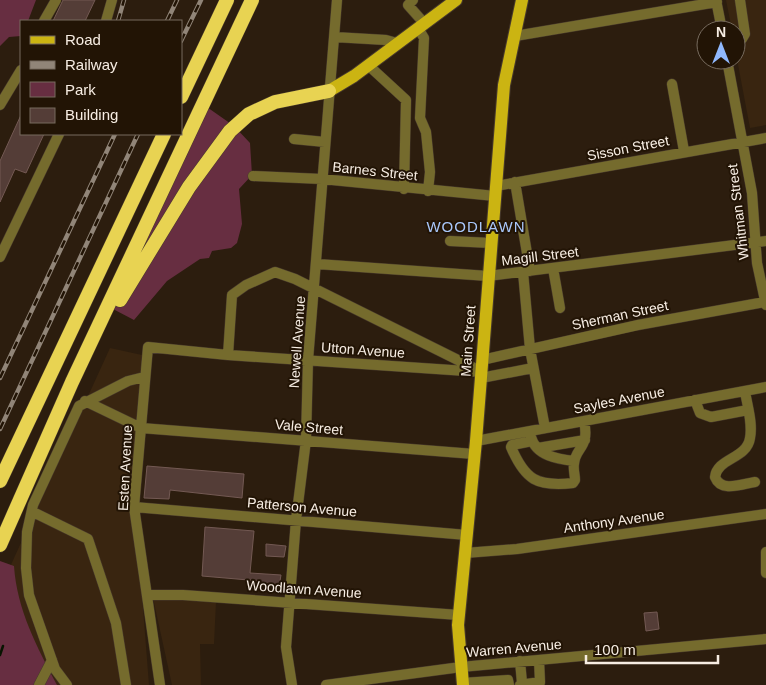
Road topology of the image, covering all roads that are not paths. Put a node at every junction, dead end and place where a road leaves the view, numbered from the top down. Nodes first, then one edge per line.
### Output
1 (56, 0) edge
2 (112, 0) edge
3 (227, 0) edge
4 (252, 0) edge
5 (336, 0) edge
6 (414, 0) edge
7 (456, 0) edge
8 (522, 0) edge
9 (740, 0) edge
10 (717, 1) edge
11 (45, 20) edge
12 (106, 20) edge
13 (720, 20) edge
14 (743, 20) edge
15 (421, 26) junction
16 (515, 36) junction
17 (334, 37) junction
18 (397, 43) junction
19 (368, 65) junction
20 (730, 70) edge
21 (20, 72) edge
22 (672, 84) dead end
23 (329, 90) junction
24 (182, 95) edge
25 (0, 105) edge
26 (59, 135) edge
27 (164, 135) edge
28 (766, 138) edge
29 (294, 139) dead end
30 (325, 142) junction
31 (743, 142) junction
32 (684, 151) junction
33 (253, 176) dead end
34 (322, 179) junction
35 (516, 182) junction
36 (404, 189) junction
37 (428, 191) junction
38 (495, 191) junction
39 (450, 241) dead end
40 (761, 242) edge
41 (491, 243) junction
42 (0, 257) edge
43 (317, 264) junction
44 (553, 268) junction
45 (527, 271) junction
46 (488, 276) junction
47 (315, 289) junction
48 (766, 304) edge
49 (560, 308) dead end
50 (530, 349) junction
51 (183, 350) joint
52 (228, 355) junction
53 (308, 360) junction
54 (533, 368) junction
55 (481, 370) junction
56 (144, 377) junction
57 (72, 382) junction
58 (766, 387) edge
59 (745, 391) junction
60 (695, 400) junction
61 (85, 401) junction
62 (748, 410) junction
63 (584, 421) junction
64 (141, 428) junction
65 (545, 428) junction
66 (306, 440) junction
67 (533, 440) junction
68 (585, 440) junction
69 (476, 441) junction
70 (474, 454) junction
71 (574, 462) junction
72 (0, 481) edge
73 (755, 482) dead end
74 (134, 507) junction
75 (33, 512) junction
76 (766, 514) edge
77 (296, 520) junction
78 (467, 535) junction
79 (0, 545) edge
80 (766, 552) edge
81 (465, 553) junction
82 (766, 572) edge
83 (147, 595) junction
84 (290, 602) junction
85 (459, 615) junction
86 (766, 640) edge
87 (52, 660) junction
88 (539, 660) junction
89 (520, 661) junction
90 (461, 667) junction
91 (463, 684) edge
92 (521, 684) edge
93 (39, 685) edge
94 (67, 685) edge
95 (126, 685) edge
96 (160, 685) edge
97 (292, 685) edge
98 (326, 685) edge
99 (509, 685) edge

1 - 11 street
2 - 12 street
3 - 24 highway
4 - 57 highway
5 - 17 street, Newell Avenue
6 - 15 street
7 - 15 main road
8 - 16 main road, Main Street
9 - 14 street
10 - 13 street
10 - 16 street
15 - 18 main road
15 - 37 street
16 - 38 main road, Main Street
17 - 18 street
17 - 23 street, Newell Avenue
18 - 19 main road
19 - 23 main road
19 - 36 street
20 - 31 street, Whitman Street
21 - 25 street
22 - 32 street
23 - 30 street, Newell Avenue
23 - 57 highway
26 - 42 street
27 - 72 highway
28 - 31 street, Sisson Street
29 - 30 street
30 - 34 street, Newell Avenue
31 - 32 street, Sisson Street
31 - 40 street, Whitman Street
32 - 35 street, Sisson Street
33 - 34 street, Barnes Street
34 - 36 street, Barnes Street
34 - 43 street, Newell Avenue
35 - 38 street, Sisson Street
35 - 45 street
36 - 37 street, Barnes Street
37 - 38 street, Barnes Street
38 - 41 main road, Main Street
39 - 41 street
40 - 44 street, Magill Street
40 - 48 street, Whitman Street
41 - 46 main road, Main Street
43 - 46 street, Magill Street
43 - 47 street, Newell Avenue
44 - 45 street, Magill Street
44 - 49 street
45 - 46 street, Magill Street
45 - 50 street
46 - 55 main road, Main Street
47 - 52 street
47 - 53 street, Newell Avenue
47 - 55 street
48 - 50 street, Sherman Street
50 - 54 street
50 - 55 street, Sherman Street
51 - 52 street, Utton Avenue
51 - 56 street, Esten Avenue
52 - 53 street, Utton Avenue
53 - 55 street, Utton Avenue
53 - 66 street, Newell Avenue
54 - 55 street
54 - 65 street
55 - 69 main road, Main Street
56 - 61 street
56 - 64 street, Esten Avenue
57 - 79 highway
58 - 59 street, Sayles Avenue
59 - 60 street, Sayles Avenue
59 - 62 street
60 - 62 street
60 - 63 street, Sayles Avenue
61 - 64 street
61 - 75 street
62 - 73 street
63 - 65 street, Sayles Avenue
63 - 68 street
64 - 66 street, Vale Street
64 - 74 street, Esten Avenue
65 - 67 street, Sayles Avenue
66 - 70 street, Vale Street
66 - 77 street, Newell Avenue
67 - 68 street
67 - 69 street, Sayles Avenue
67 - 71 street
67 - 71 street
68 - 71 street
69 - 70 main road, Main Street
70 - 78 main road, Main Street
74 - 77 street, Patterson Avenue
74 - 83 street, Esten Avenue
75 - 87 street
75 - 95 street
76 - 81 street, Anthony Avenue
77 - 78 street, Patterson Avenue
77 - 84 street, Newell Avenue
78 - 81 main road, Main Street
80 - 82 street
81 - 85 main road, Main Street
83 - 84 street, Woodlawn Avenue
83 - 96 street, Esten Avenue
84 - 85 street, Woodlawn Avenue
84 - 97 street, Newell Avenue
85 - 90 main road, Main Street
86 - 88 street, Warren Avenue
87 - 93 street
87 - 94 street
88 - 89 street, Warren Avenue
88 - 92 street
89 - 90 street, Warren Avenue
89 - 92 street
90 - 91 main road, Main Street
90 - 98 street, Warren Avenue
91 - 99 street

